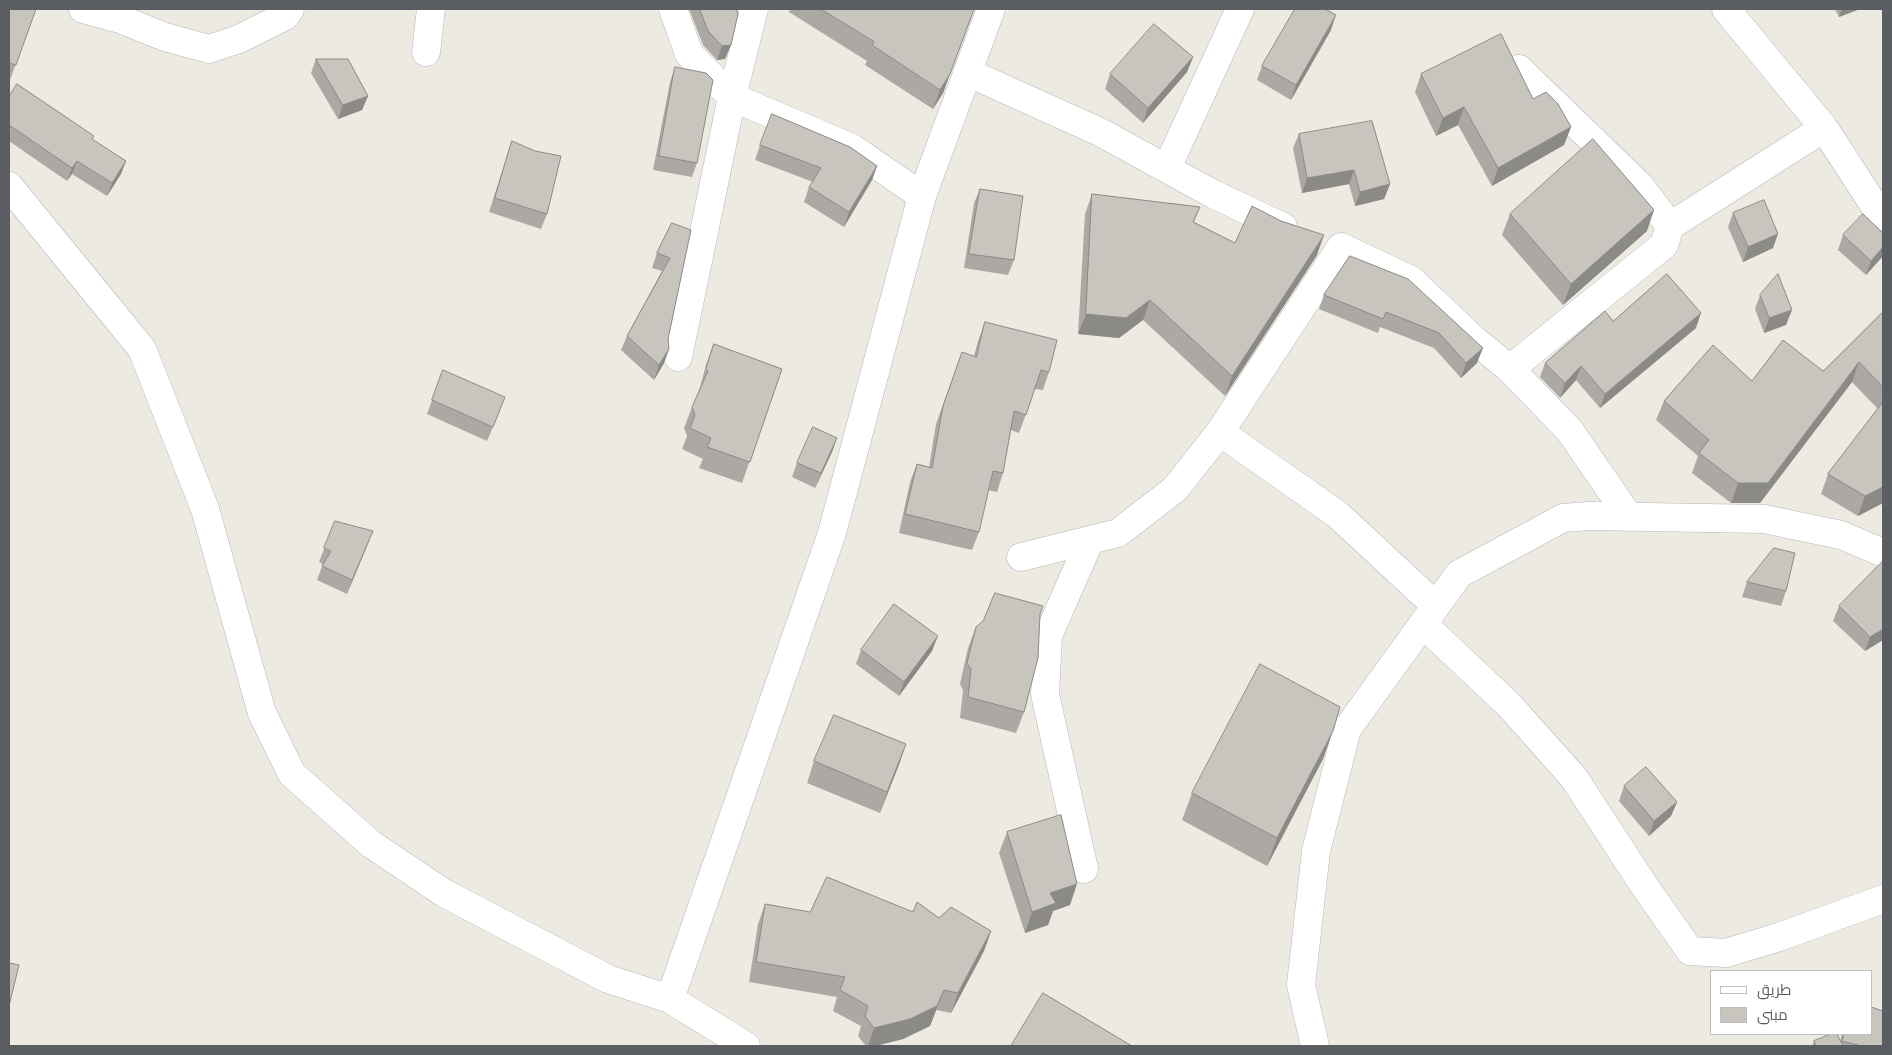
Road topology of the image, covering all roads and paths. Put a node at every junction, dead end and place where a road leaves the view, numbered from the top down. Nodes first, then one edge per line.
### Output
1 (83, 9) edge
2 (290, 9) edge
3 (431, 9) edge
4 (673, 9) edge
5 (754, 9) edge
6 (991, 9) edge
7 (1240, 9) edge
8 (1726, 9) edge
9 (426, 52) dead end
10 (1519, 68) edge
11 (969, 73) junction
12 (732, 97) junction
13 (1824, 128) junction
14 (1167, 168) junction
15 (9, 186) edge
16 (922, 196) junction
17 (1883, 218) edge
18 (1670, 226) junction
19 (1341, 247) junction
20 (678, 357) dead end
21 (1510, 369) junction
22 (1220, 432) junction
23 (1629, 517) junction
24 (1090, 540) junction
25 (1883, 553) edge
26 (1021, 556) dead end
27 (1429, 615) junction
28 (1084, 869) dead end
29 (1883, 899) edge
30 (670, 999) junction
31 (746, 1046) edge
32 (1315, 1046) edge

1 - 2 street
3 - 9 street
4 - 12 street
5 - 12 street
6 - 11 street
7 - 14 street
8 - 13 street
10 - 18 street
11 - 14 street
11 - 16 street
12 - 16 street
12 - 20 street
13 - 17 street
13 - 18 street
14 - 19 street
15 - 30 street
16 - 30 street
18 - 21 street
19 - 21 street
19 - 22 street
21 - 23 street
22 - 24 street
22 - 27 street
23 - 25 street
23 - 27 street
24 - 26 street
24 - 28 street
27 - 29 street
27 - 32 street
30 - 31 street

